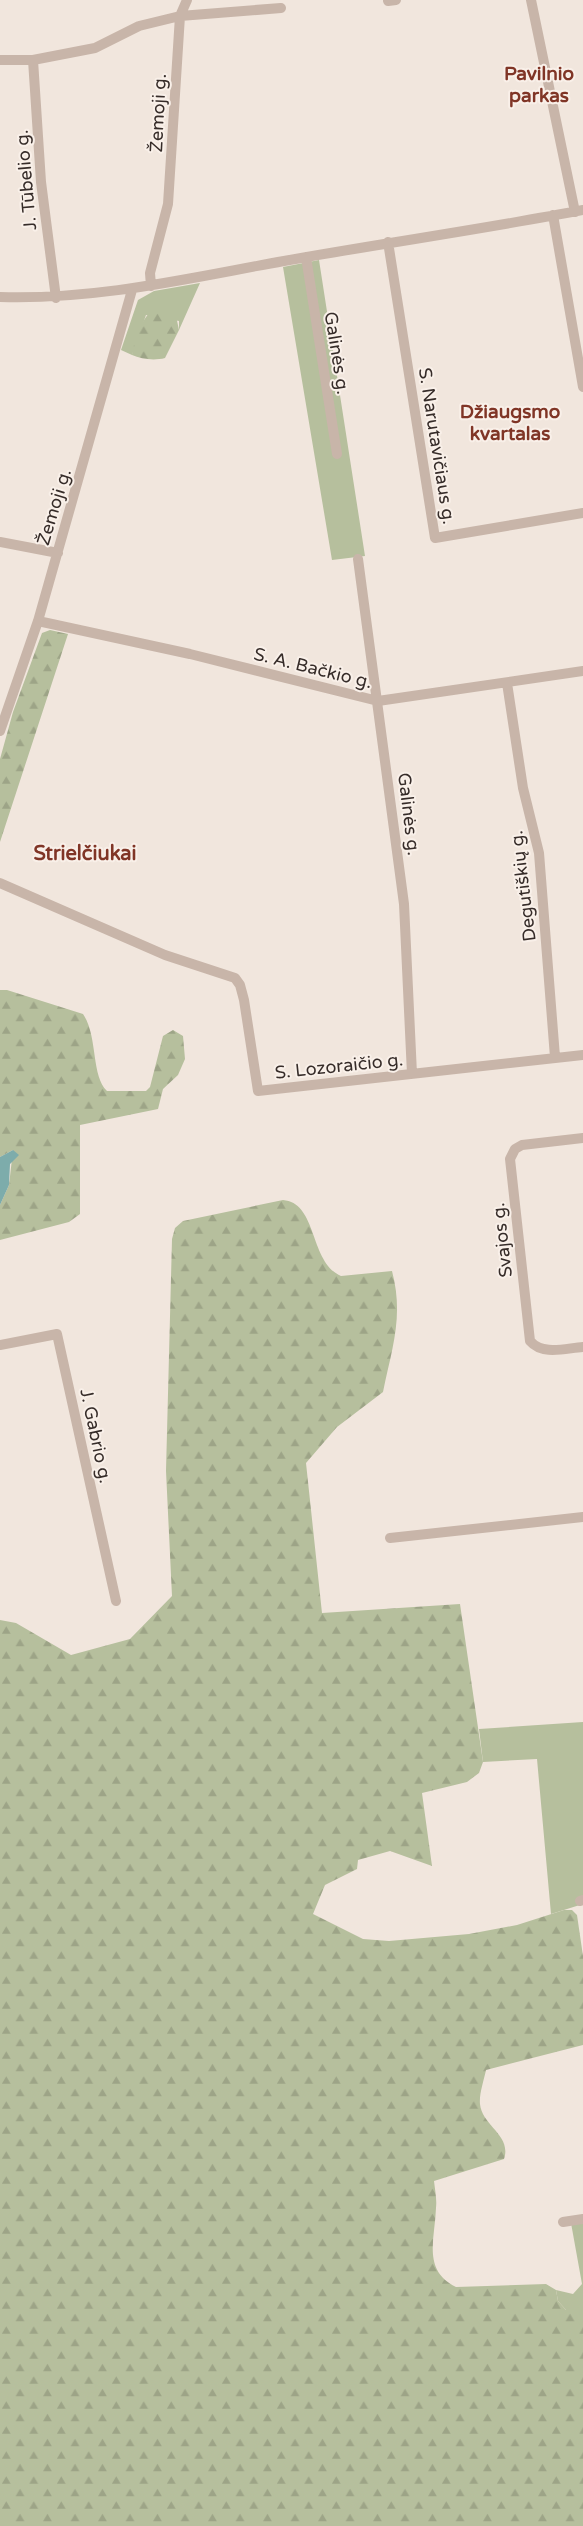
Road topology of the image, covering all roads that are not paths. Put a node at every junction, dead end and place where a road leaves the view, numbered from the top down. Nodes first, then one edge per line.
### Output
1 (187, 0) edge
2 (388, 0) edge
3 (396, 0) edge
4 (531, 0) edge
5 (281, 8) dead end
6 (180, 16) junction
7 (0, 60) edge
8 (34, 60) junction
9 (579, 211) edge
10 (553, 216) junction
11 (388, 242) junction
12 (306, 257) junction
13 (151, 286) junction
14 (132, 290) junction
15 (0, 297) edge
16 (56, 298) junction
17 (583, 387) edge
18 (337, 454) dead end
19 (583, 513) edge
20 (0, 542) edge
21 (58, 553) junction
22 (358, 559) dead end
23 (38, 621) junction
24 (583, 671) edge
25 (507, 683) junction
26 (378, 701) junction
27 (3, 710) edge
28 (0, 731) edge
29 (0, 882) edge
30 (583, 1055) edge
31 (555, 1057) junction
32 (412, 1074) junction
33 (583, 1138) edge
34 (0, 1345) edge
35 (583, 1347) edge
36 (583, 1517) edge
37 (390, 1538) dead end
38 (116, 1601) dead end
39 (583, 2219) edge
40 (563, 2222) dead end

1 - 6 street, Žemoji g.
2 - 3 street
4 - 9 street
5 - 6 street
6 - 8 street
6 - 13 street, Žemoji g.
7 - 8 street
8 - 16 street, J. Tūbelio g.
9 - 10 street
10 - 11 street
10 - 17 street
11 - 12 street
11 - 19 street, S. Narutavičiaus g.
12 - 13 street
12 - 18 street, Galinės g.
13 - 14 street
14 - 16 street
14 - 21 street, Žemoji g.
15 - 16 street
20 - 21 street
21 - 23 street, Žemoji g.
22 - 26 street, Galinės g.
23 - 26 street, S. A. Bačkio g.
23 - 27 street, Žemoji g.
24 - 25 street, S. A. Bačkio g.
25 - 26 street, S. A. Bačkio g.
25 - 31 street, Degutiškių g.
26 - 32 street, Galinės g.
27 - 28 street, Žemoji g.
29 - 32 street, S. Lozoraičio g.
30 - 31 street, S. Lozoraičio g.
31 - 32 street, S. Lozoraičio g.
33 - 35 street, Svajos g.
34 - 38 street, J. Gabrio g.
36 - 37 street
39 - 40 street

